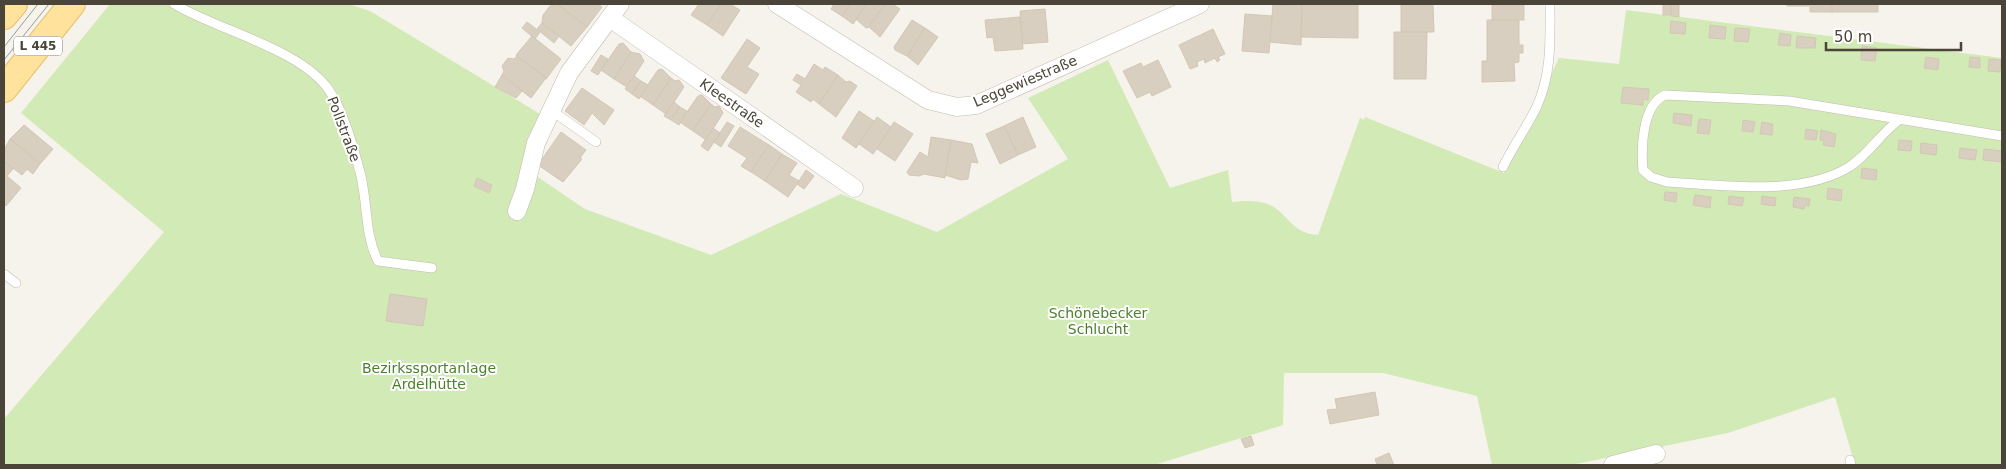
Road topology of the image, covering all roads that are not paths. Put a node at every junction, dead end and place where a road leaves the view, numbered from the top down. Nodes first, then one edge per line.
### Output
1 (14, 4) edge
2 (72, 4) edge
3 (174, 4) edge
4 (777, 4) edge
5 (1200, 4) edge
6 (1550, 4) edge
7 (615, 11) edge
8 (4, 16) edge
9 (4, 89) edge
10 (552, 110) junction
11 (1899, 120) junction
12 (2002, 136) edge
13 (596, 142) dead end
14 (1503, 167) dead end
15 (854, 188) dead end
16 (517, 211) dead end
17 (432, 268) dead end
18 (4, 274) edge
19 (16, 283) dead end
20 (1656, 454) dead end
21 (1613, 465) edge

1 - 8 main road
2 - 9 main road, L 445
3 - 17 lane, Pollstraße
4 - 5 street, Leggewiestraße
6 - 14 lane
7 - 10 street, Kleestraße
7 - 15 street, Kleestraße
10 - 13 lane
10 - 16 street, Kleestraße
11 - 11 lane
11 - 12 lane
18 - 19 lane
20 - 21 street

